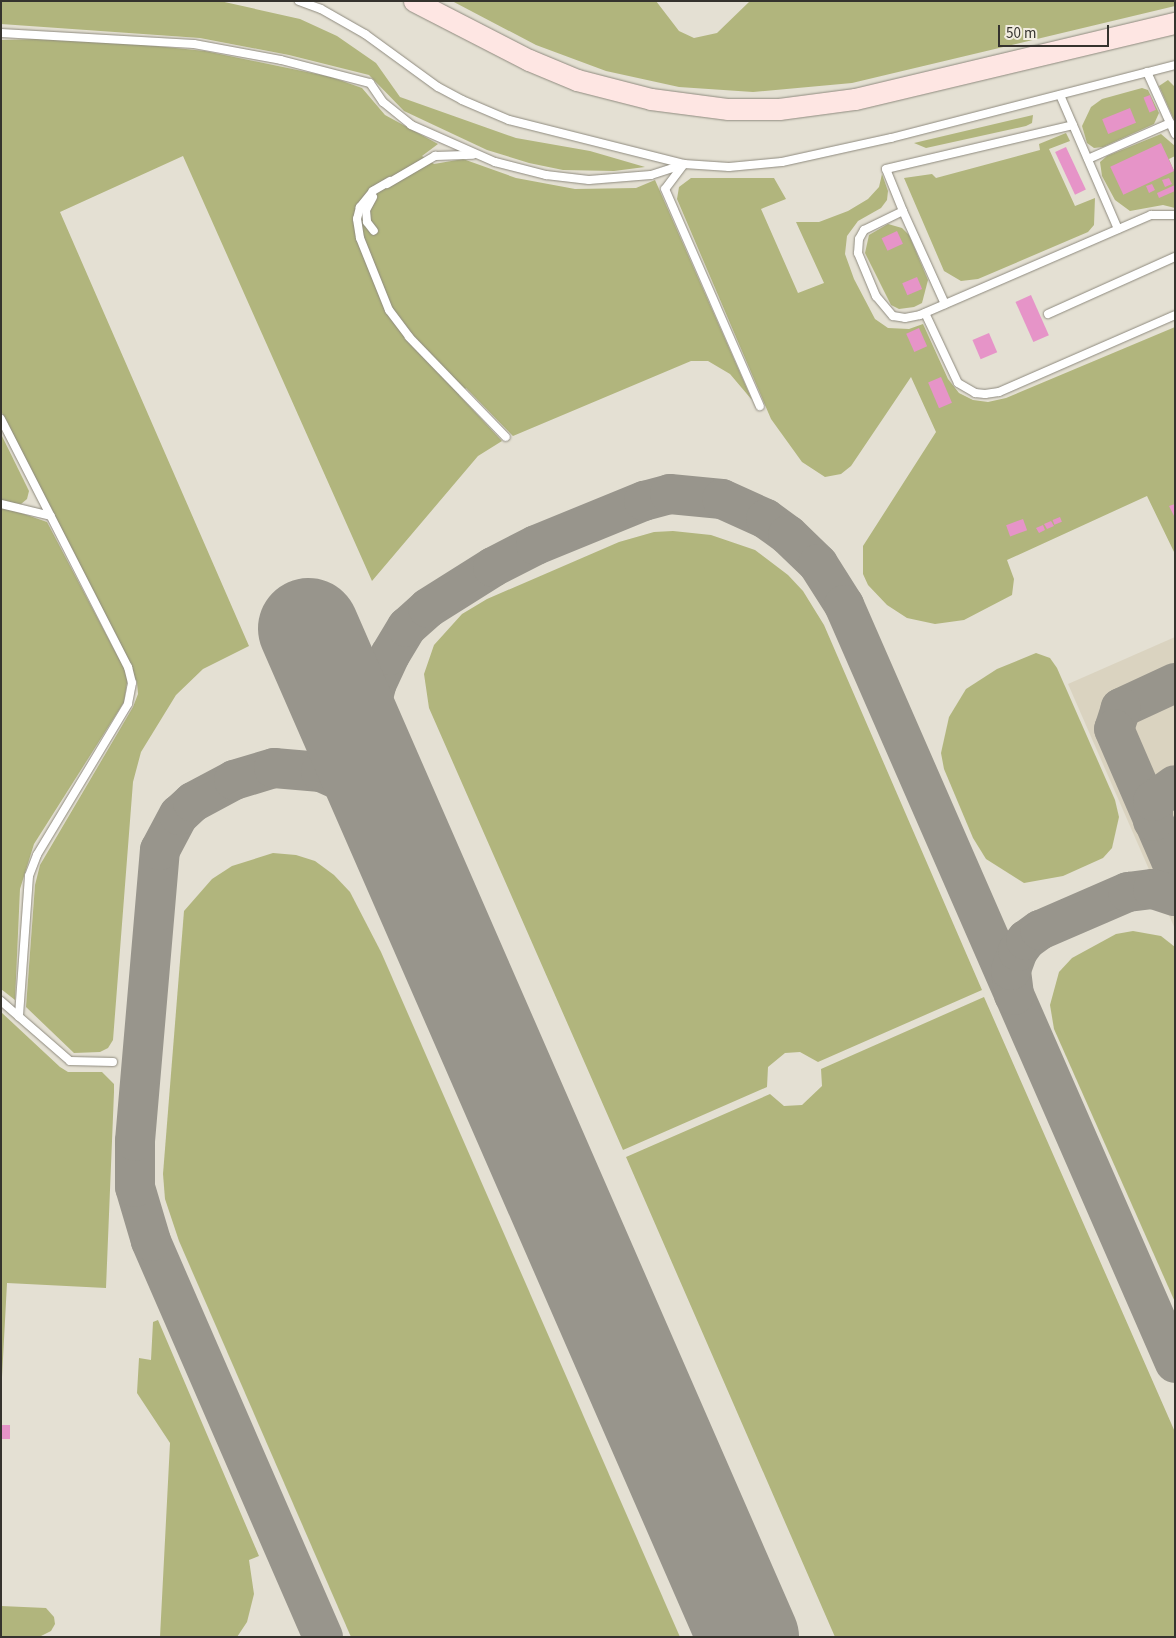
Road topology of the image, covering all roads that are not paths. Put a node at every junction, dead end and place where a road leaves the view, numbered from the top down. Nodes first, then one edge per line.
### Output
1 (299, 1) edge
2 (414, 1) edge
3 (1175, 23) edge
4 (1, 33) edge
5 (1175, 65) edge
6 (1147, 72) junction
7 (1060, 95) junction
8 (1170, 123) junction
9 (1073, 126) junction
10 (1175, 134) edge
11 (480, 155) junction
12 (1088, 159) junction
13 (684, 164) junction
14 (390, 180) junction
15 (904, 210) junction
16 (1175, 215) edge
17 (1118, 229) junction
18 (374, 231) dead end
19 (1175, 257) edge
20 (945, 304) junction
21 (925, 313) junction
22 (1048, 314) dead end
23 (1175, 315) edge
24 (760, 406) dead end
25 (1, 419) edge
26 (506, 437) dead end
27 (1, 504) edge
28 (51, 516) junction
29 (1, 1001) edge
30 (19, 1017) junction
31 (113, 1062) dead end

1 - 13 lane
2 - 3 street
4 - 11 lane
5 - 6 lane
6 - 7 lane
6 - 8 lane
7 - 9 lane
7 - 13 lane
8 - 10 lane
8 - 12 lane
9 - 12 lane
9 - 15 lane
11 - 13 lane
11 - 14 lane
12 - 17 lane
13 - 24 lane
14 - 18 lane
14 - 26 lane
15 - 20 lane
15 - 21 lane
16 - 17 lane
17 - 20 lane
19 - 22 lane
20 - 21 lane
21 - 23 lane
25 - 28 lane
27 - 28 lane
28 - 30 lane
29 - 30 lane
30 - 31 lane

